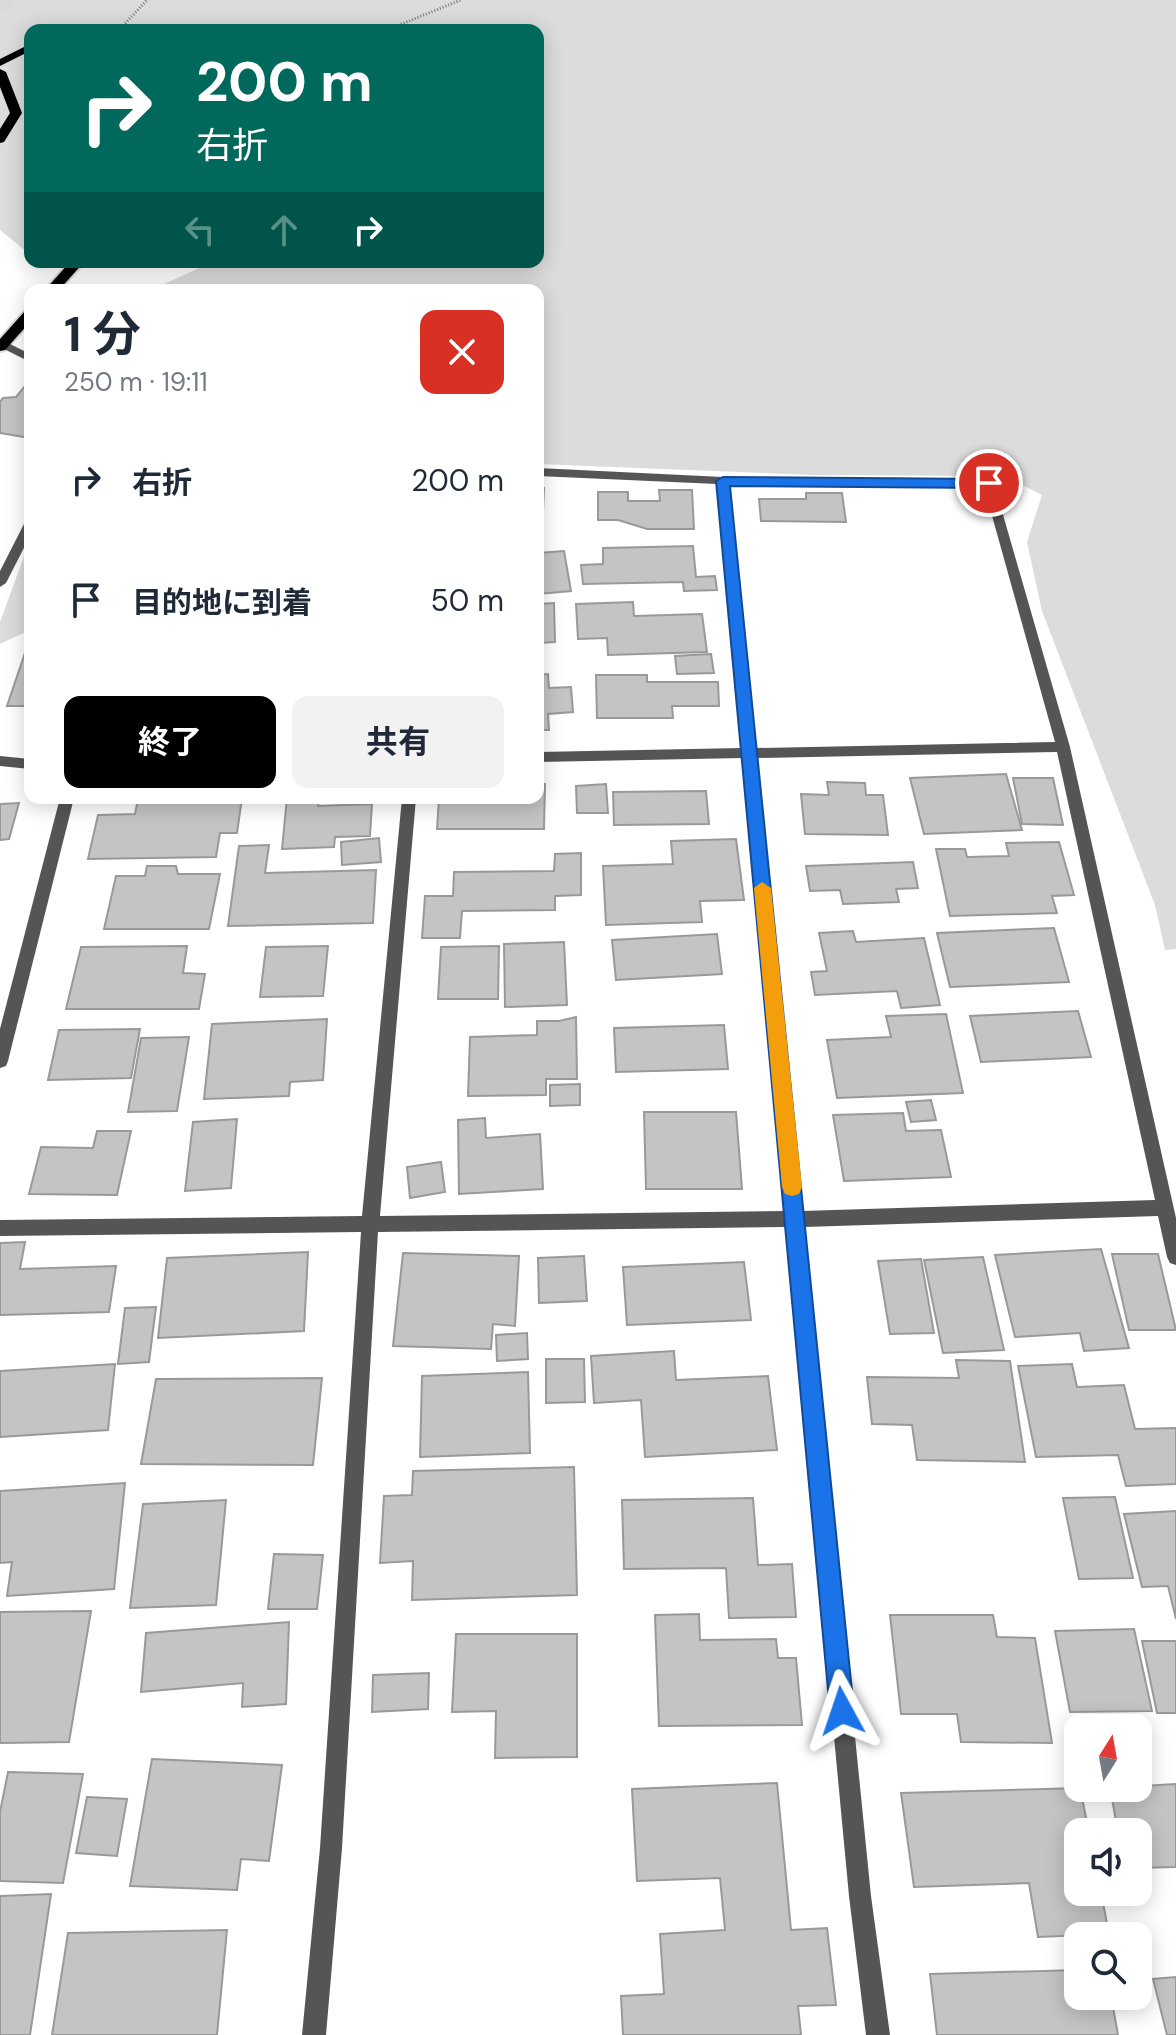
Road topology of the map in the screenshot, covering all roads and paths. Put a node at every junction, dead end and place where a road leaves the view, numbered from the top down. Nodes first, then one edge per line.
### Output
1 (147, 0) edge
2 (461, 0) edge
3 (125, 24) edge
4 (402, 24) edge
5 (24, 50) edge
6 (0, 63) edge
7 (0, 72) edge
8 (0, 139) edge
9 (72, 268) edge
10 (57, 284) edge
11 (24, 320) edge
12 (1, 344) edge
13 (24, 356) edge
14 (544, 472) edge
15 (723, 481) junction
16 (24, 536) edge
17 (0, 583) edge
18 (1063, 747) junction
19 (749, 753) junction
20 (544, 757) edge
21 (0, 761) edge
22 (24, 763) edge
23 (65, 804) edge
24 (408, 804) edge
25 (0, 1061) edge
26 (1164, 1208) junction
27 (795, 1219) junction
28 (370, 1226) junction
29 (0, 1228) edge
30 (1176, 1257) edge
31 (314, 2035) edge
32 (878, 2035) edge

1 - 3 path
2 - 4 path
5 - 6 main road
7 - 8 main road
9 - 10 main road
11 - 12 main road
12 - 13 street
14 - 15 street
15 - 18 street
15 - 19 street
16 - 17 street
18 - 19 street
18 - 26 street
19 - 20 street
19 - 27 street
21 - 22 street
23 - 25 street
24 - 28 street
26 - 27 street
26 - 30 street
27 - 28 street
27 - 32 street
28 - 29 street
28 - 31 street

